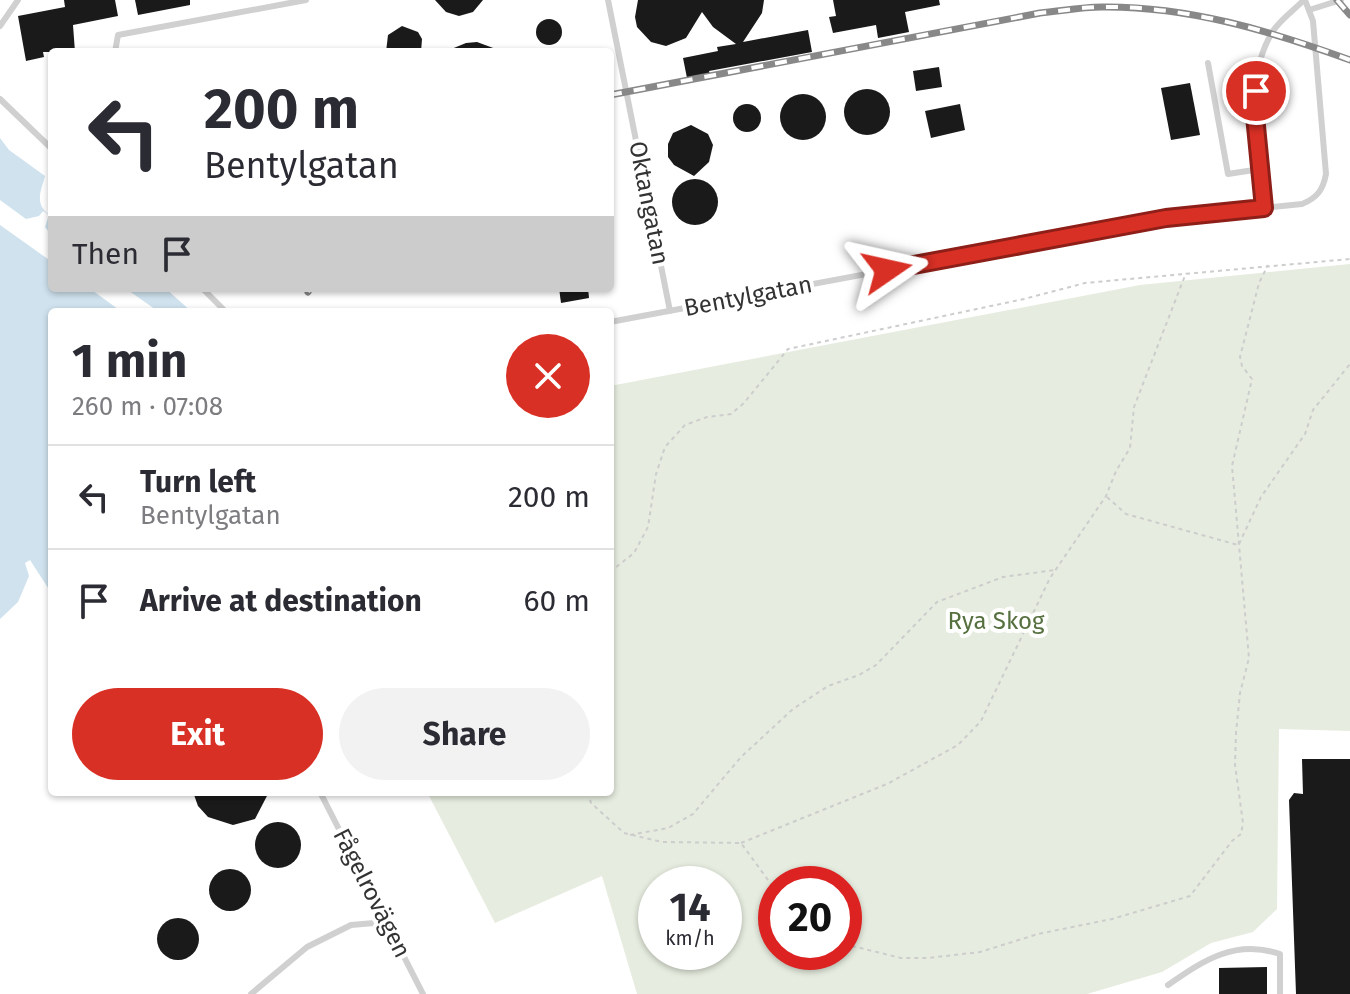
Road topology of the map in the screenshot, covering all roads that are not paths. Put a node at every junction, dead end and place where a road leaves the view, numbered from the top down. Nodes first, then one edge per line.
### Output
1 (18, 0) edge
2 (306, 0) edge
3 (608, 0) edge
4 (1305, 0) edge
5 (1341, 0) edge
6 (1309, 10) junction
7 (0, 26) edge
8 (116, 48) edge
9 (1208, 63) dead end
10 (0, 99) edge
11 (48, 143) edge
12 (1260, 169) junction
13 (1264, 208) junction
14 (206, 292) edge
15 (222, 308) edge
16 (670, 311) junction
17 (614, 321) edge
18 (322, 796) edge
19 (386, 922) junction
20 (1168, 985) dead end
21 (251, 994) edge
22 (423, 994) edge
23 (1280, 994) edge

1 - 7 lane
2 - 8 lane
3 - 16 lane, Oktangatan
4 - 6 lane, Bentylgatan
4 - 12 lane, Bentylgatan
5 - 6 lane
6 - 13 lane, Bentylgatan
9 - 12 lane
10 - 11 lane
12 - 13 lane, Bentylgatan
13 - 16 lane, Bentylgatan
14 - 15 lane
16 - 17 lane, Bentylgatan
18 - 19 lane, Fågelrovägen
19 - 21 lane
19 - 22 lane, Fågelrovägen
20 - 23 lane

